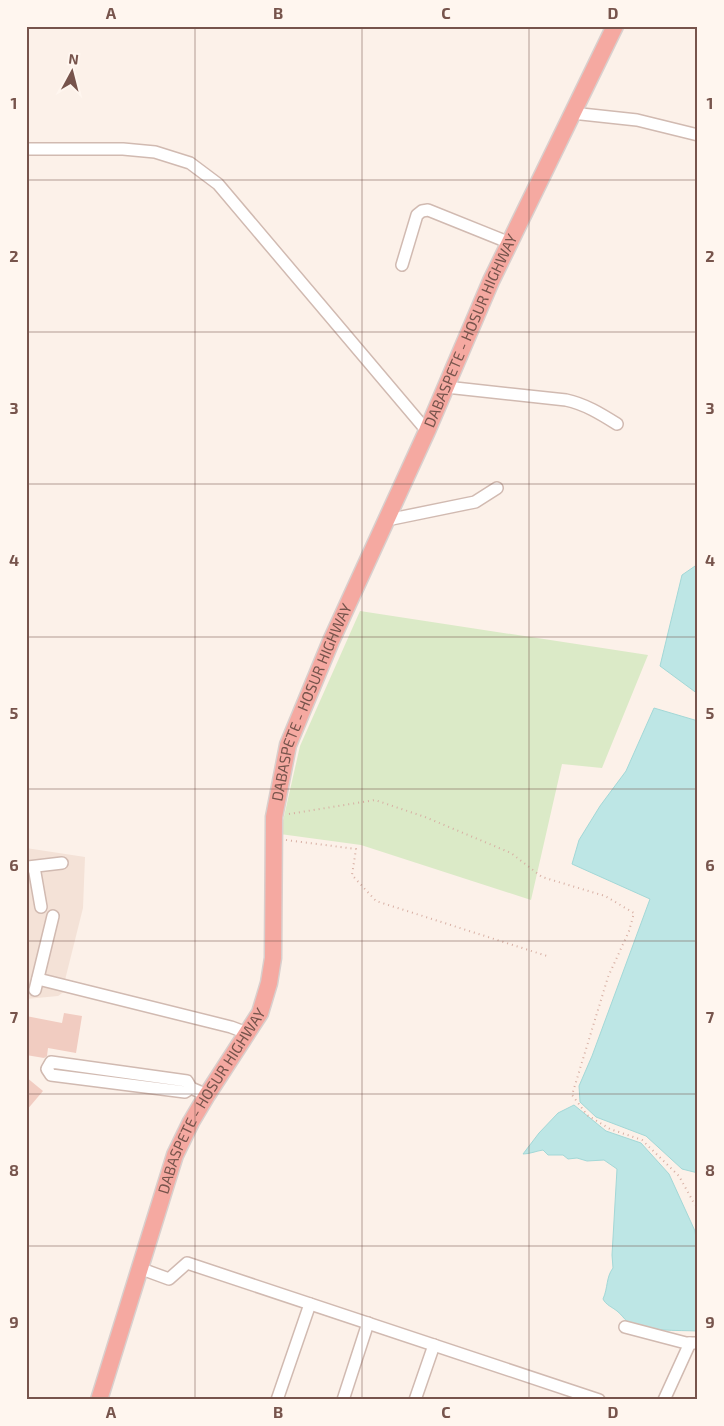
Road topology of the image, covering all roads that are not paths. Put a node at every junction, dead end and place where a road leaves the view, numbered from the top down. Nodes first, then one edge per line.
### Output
1 (615, 26) edge
2 (572, 113) junction
3 (698, 134) edge
4 (26, 149) edge
5 (510, 243) junction
6 (402, 265) dead end
7 (446, 387) junction
8 (618, 424) dead end
9 (427, 431) junction
10 (497, 488) dead end
11 (386, 520) junction
12 (62, 863) dead end
13 (30, 867) edge
14 (41, 907) dead end
15 (53, 916) dead end
16 (247, 1034) junction
17 (191, 1088) junction
18 (207, 1095) junction
19 (140, 1268) junction
20 (310, 1304) junction
21 (368, 1323) junction
22 (625, 1327) dead end
23 (694, 1343) edge
24 (434, 1345) junction
25 (99, 1400) edge
26 (276, 1400) edge
27 (343, 1400) edge
28 (415, 1400) edge
29 (599, 1400) edge
30 (664, 1400) edge

1 - 2 highway, DABASPETE - HOSUR HIGHWAY
2 - 3 street
2 - 5 highway, DABASPETE - HOSUR HIGHWAY
4 - 9 street
5 - 6 street
5 - 7 highway, DABASPETE - HOSUR HIGHWAY
7 - 8 street
7 - 9 highway, DABASPETE - HOSUR HIGHWAY
9 - 11 highway, DABASPETE - HOSUR HIGHWAY
10 - 11 street
11 - 16 highway, DABASPETE - HOSUR HIGHWAY
12 - 13 street
13 - 14 street
15 - 16 street
16 - 18 highway, DABASPETE - HOSUR HIGHWAY
17 - 17 street
17 - 18 street
18 - 19 highway, DABASPETE - HOSUR HIGHWAY
19 - 20 street
19 - 25 highway, DABASPETE - HOSUR HIGHWAY
20 - 21 street
20 - 26 street
21 - 24 street
21 - 27 street
22 - 23 street
23 - 30 street
24 - 28 street
24 - 29 street

